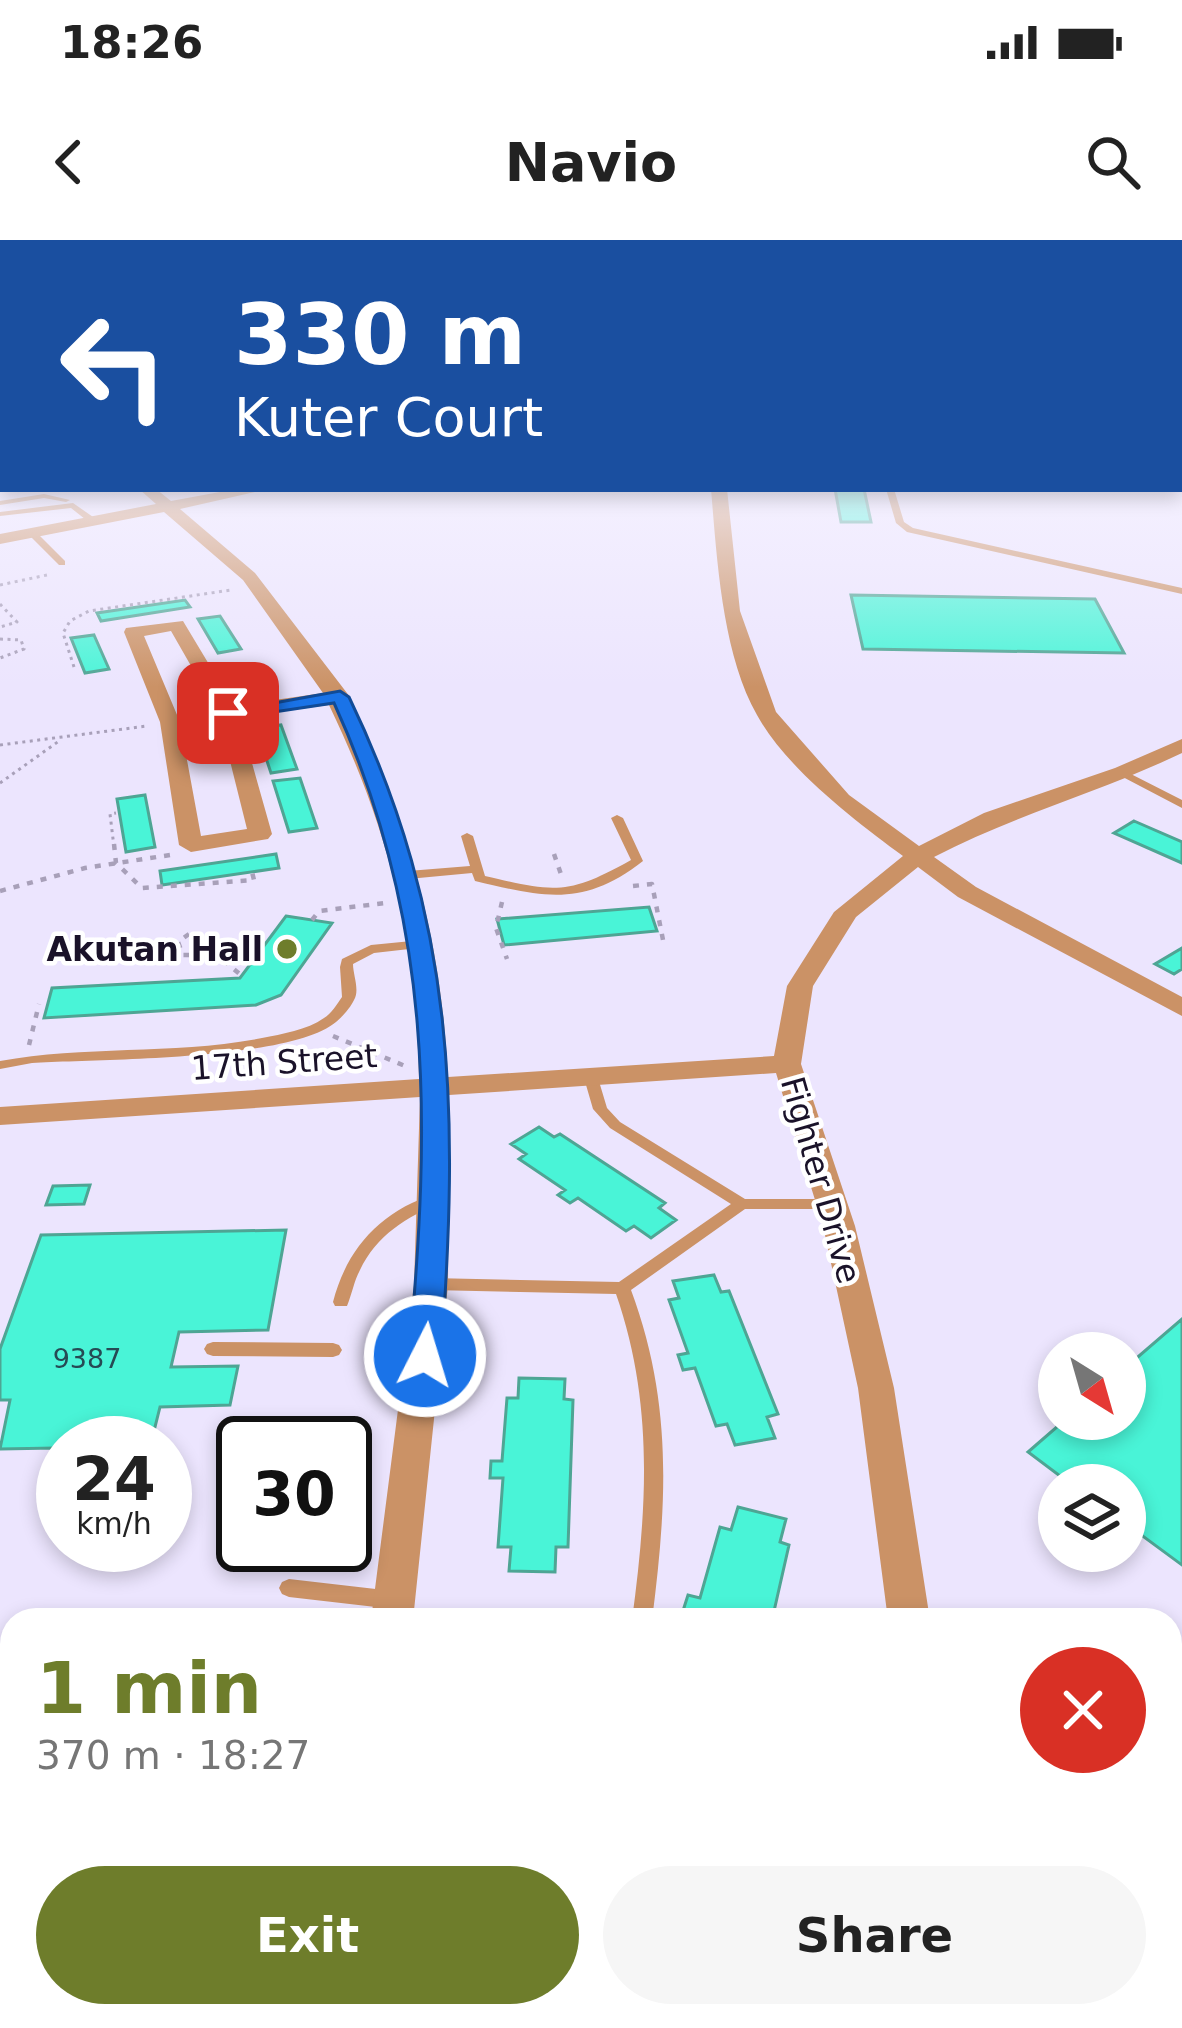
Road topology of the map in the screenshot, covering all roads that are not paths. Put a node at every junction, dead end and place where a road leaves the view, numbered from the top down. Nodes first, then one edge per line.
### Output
1 (96, 520) edge
2 (189, 520) edge
3 (722, 520) edge
4 (899, 520) edge
5 (93, 521) joint
6 (32, 533) junction
7 (0, 539) edge
8 (62, 563) dead end
9 (1181, 590) edge
10 (340, 697) junction
11 (228, 713) junction
12 (170, 722) junction
13 (1182, 746) edge
14 (1123, 773) junction
15 (1182, 805) edge
16 (617, 818) dead end
17 (467, 836) dead end
18 (919, 855) junction
19 (477, 869) junction
20 (408, 875) junction
21 (422, 944) junction
22 (1182, 1008) edge
23 (787, 1064) junction
24 (0, 1065) edge
25 (591, 1078) junction
26 (435, 1089) junction
27 (0, 1116) edge
28 (438, 1198) junction
29 (742, 1204) junction
30 (832, 1204) junction
31 (431, 1284) junction
32 (622, 1288) junction
33 (341, 1302) dead end
34 (213, 1349) dead end
35 (332, 1350) dead end
36 (289, 1588) dead end
37 (384, 1608) edge
38 (394, 1608) edge
39 (644, 1608) edge
40 (907, 1608) edge

1 - 5 street
2 - 10 street
3 - 18 street
4 - 9 lane
5 - 6 street
6 - 7 street
6 - 8 lane
10 - 11 street
10 - 20 street
11 - 12 lane
11 - 12 street
11 - 12 street
13 - 14 street, Fighter Drive
14 - 15 lane
14 - 18 street, Fighter Drive
16 - 19 lane
17 - 19 lane
18 - 22 street
18 - 23 street, Fighter Drive
19 - 20 lane
20 - 21 street
21 - 24 lane
21 - 26 street
23 - 25 street, 17th Street
23 - 30 street, Fighter Drive
25 - 26 street, 17th Street
25 - 29 lane
26 - 27 street, 17th Street
26 - 28 street
28 - 31 street
28 - 33 lane
29 - 30 lane
29 - 32 lane
30 - 40 street, Fighter Drive
31 - 32 lane
31 - 38 street
32 - 39 lane
34 - 35 lane
36 - 37 lane

